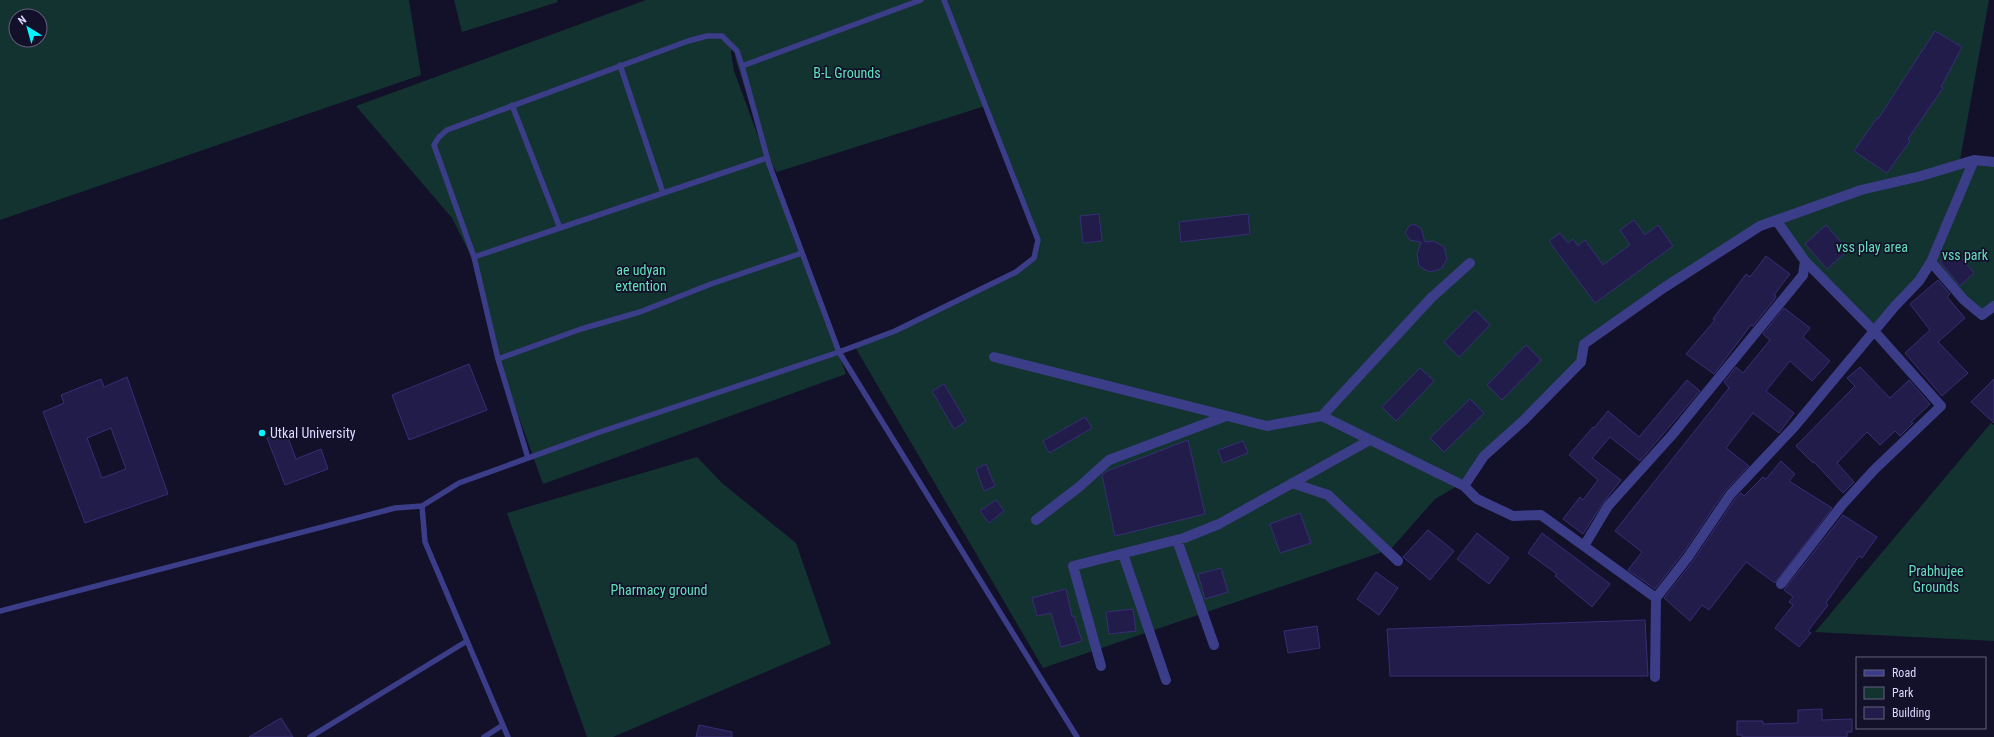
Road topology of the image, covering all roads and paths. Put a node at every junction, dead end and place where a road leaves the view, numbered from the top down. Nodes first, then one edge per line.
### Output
1 (921, 0) edge
2 (944, 0) edge
3 (620, 65) junction
4 (742, 66) junction
5 (512, 105) junction
6 (767, 158) junction
7 (1974, 160) junction
8 (1994, 162) edge
9 (663, 193) junction
10 (1776, 220) junction
11 (560, 228) junction
12 (802, 253) junction
13 (474, 257) junction
14 (1805, 261) junction
15 (1931, 262) junction
16 (1470, 263) dead end
17 (1994, 306) edge
18 (1875, 332) junction
19 (839, 352) junction
20 (994, 358) dead end
21 (498, 359) junction
22 (1226, 416) junction
23 (1322, 416) junction
24 (1370, 440) junction
25 (528, 458) junction
26 (1292, 483) junction
27 (1464, 486) junction
28 (422, 506) junction
29 (1036, 520) dead end
30 (1177, 540) junction
31 (1584, 546) junction
32 (1123, 554) junction
33 (1398, 561) dead end
34 (1781, 584) dead end
35 (1656, 598) junction
36 (0, 611) edge
37 (467, 641) junction
38 (1214, 645) dead end
39 (1101, 666) dead end
40 (1655, 677) dead end
41 (1166, 680) dead end
42 (503, 725) junction
43 (310, 737) edge
44 (484, 737) edge
45 (508, 737) edge
46 (1077, 737) edge

1 - 4 lane
2 - 19 lane
3 - 4 lane
3 - 5 lane
3 - 9 lane
4 - 6 lane
5 - 11 lane
5 - 13 lane
6 - 9 lane
6 - 12 lane
7 - 8 street
7 - 10 street
7 - 15 street
9 - 11 lane
10 - 14 street
10 - 27 street
11 - 13 lane
12 - 19 lane
12 - 21 lane
13 - 21 lane
14 - 18 street
14 - 31 street
15 - 17 street
15 - 18 street
16 - 23 street
18 - 34 street
18 - 35 street
19 - 25 lane
19 - 46 lane
20 - 22 street
21 - 25 lane
22 - 23 street
22 - 29 street
23 - 24 street
24 - 26 street
24 - 27 street
25 - 28 lane
26 - 30 street
26 - 33 street
27 - 31 street
28 - 36 lane
28 - 37 lane
30 - 32 street
30 - 38 street
31 - 35 street
32 - 39 street
32 - 41 street
35 - 40 street
37 - 42 lane
37 - 43 lane
42 - 44 lane
42 - 45 lane

